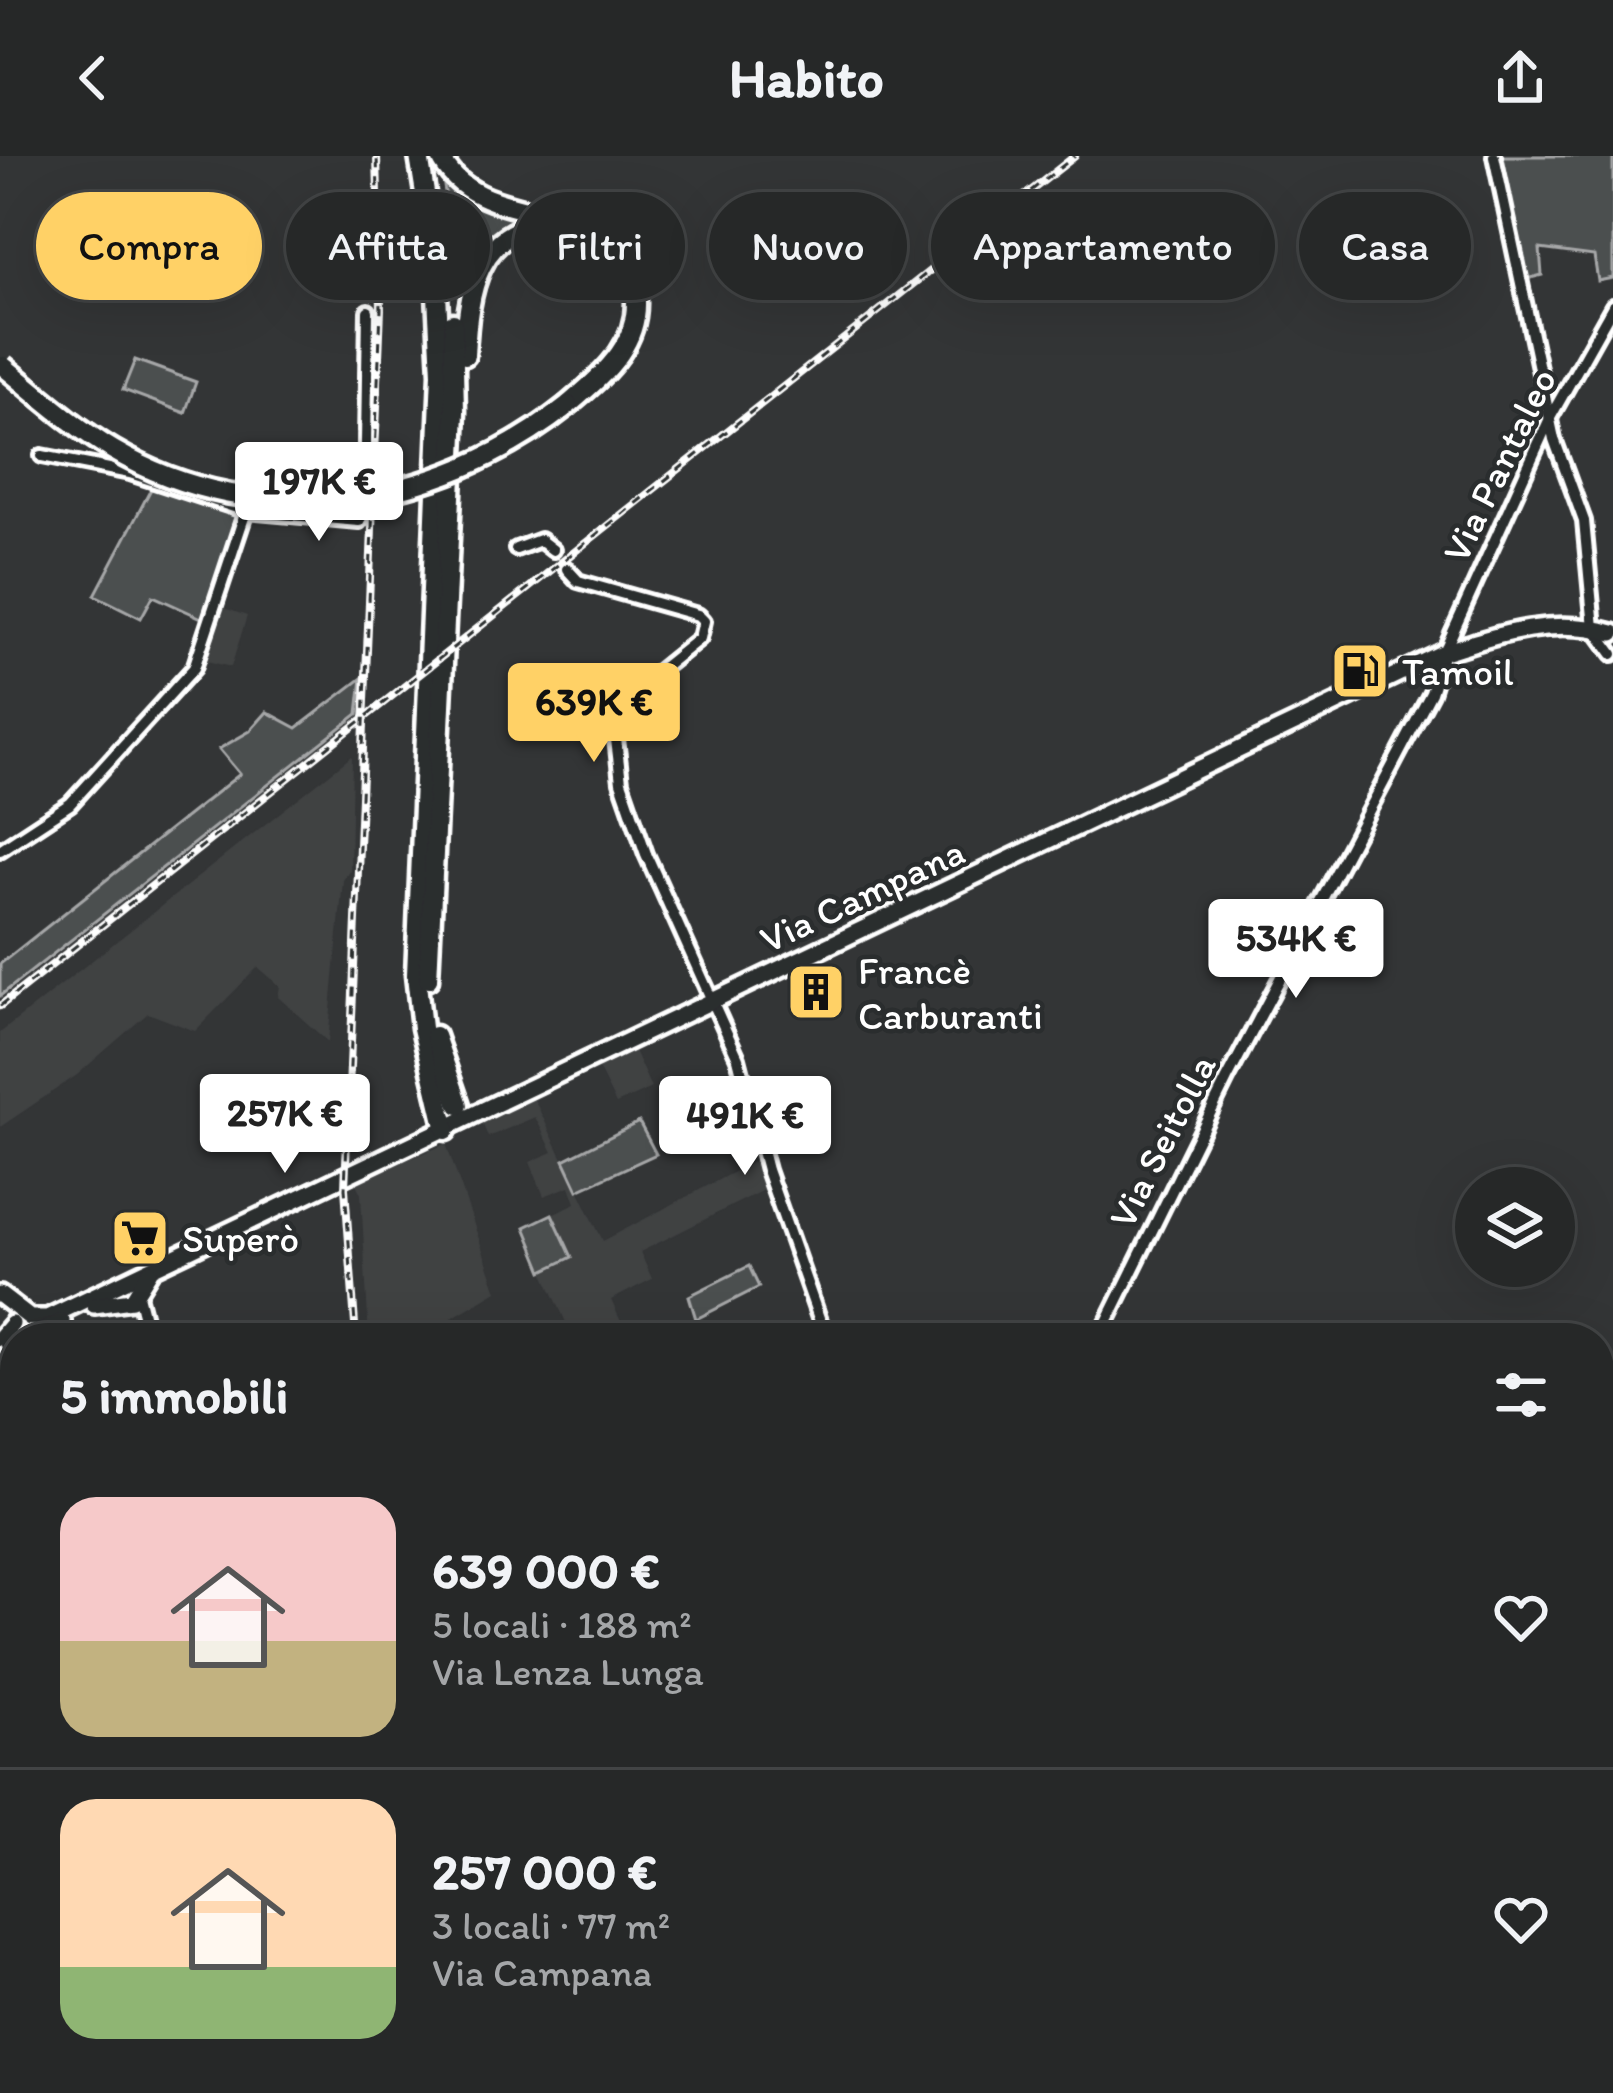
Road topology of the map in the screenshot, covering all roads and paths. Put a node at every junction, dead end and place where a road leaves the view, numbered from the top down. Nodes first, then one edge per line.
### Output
1 (419, 156) edge
2 (436, 156) edge
3 (1494, 156) edge
4 (514, 207) edge
5 (514, 234) edge
6 (636, 300) edge
7 (1613, 306) edge
8 (368, 311) dead end
9 (2, 365) edge
10 (455, 412) junction
11 (1551, 416) junction
12 (42, 456) dead end
13 (172, 459) dead end
14 (173, 488) junction
15 (246, 511) junction
16 (516, 548) dead end
17 (553, 550) dead end
18 (567, 568) tunnel mouth
19 (1594, 628) junction
20 (1613, 633) edge
21 (1444, 652) junction
22 (1613, 654) edge
23 (0, 850) edge
24 (713, 1001) junction
25 (481, 1112) joint
26 (454, 1120) junction
27 (128, 1292) junction
28 (39, 1323) edge
29 (143, 1323) edge
30 (821, 1323) edge
31 (1106, 1323) edge

1 - 26 highway
2 - 4 highway
2 - 10 highway
3 - 11 street
5 - 10 highway
6 - 9 highway, bridge
7 - 11 street, Via Pantaleo
8 - 15 street
10 - 26 highway
11 - 19 street
11 - 21 street, Via Pantaleo
12 - 14 street
13 - 14 street
14 - 15 street
15 - 23 street
16 - 17 street
18 - 24 street
19 - 20 main road, Via Campana
19 - 21 main road, Via Campana
19 - 22 street
21 - 24 main road, Via Campana
21 - 31 street, Via Seitolla
24 - 25 main road, Via Campana
24 - 30 street
25 - 26 highway
26 - 27 main road
27 - 28 main road
27 - 29 street

